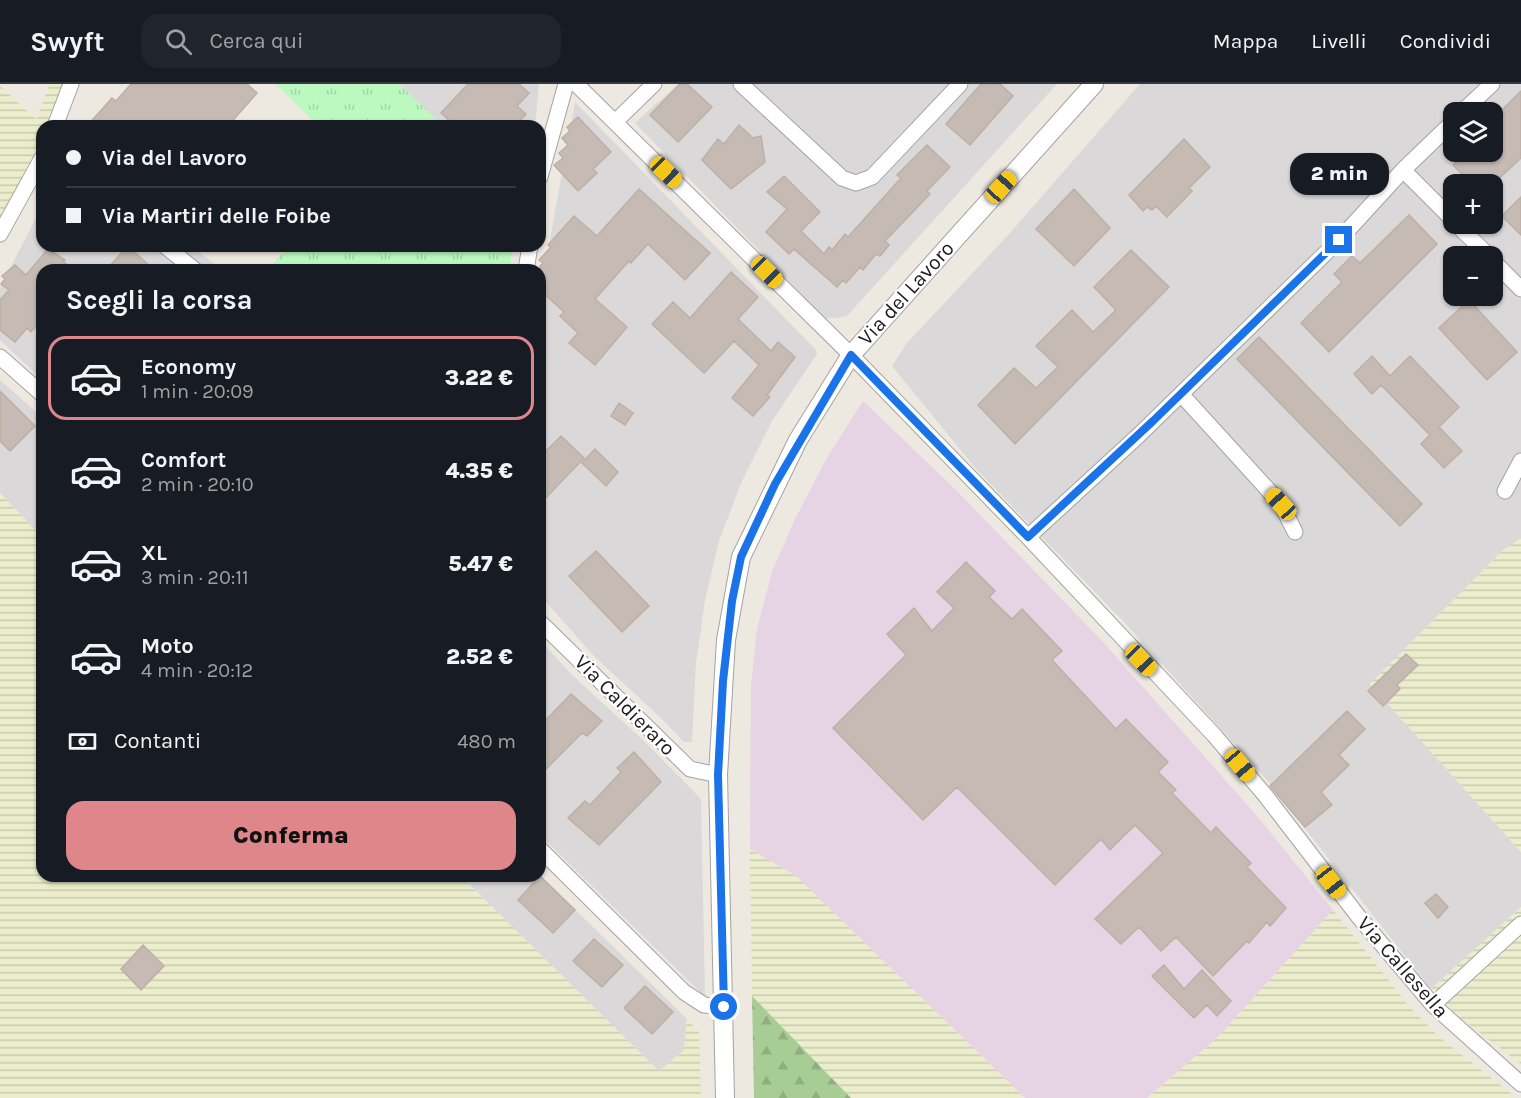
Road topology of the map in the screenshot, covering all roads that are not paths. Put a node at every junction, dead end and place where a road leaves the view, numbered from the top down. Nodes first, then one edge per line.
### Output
1 (71, 84) edge
2 (566, 84) edge
3 (576, 84) edge
4 (654, 84) edge
5 (741, 84) edge
6 (960, 84) edge
7 (1094, 84) edge
8 (1492, 84) edge
9 (1473, 102) edge
10 (57, 120) edge
11 (615, 122) junction
12 (1443, 132) edge
13 (546, 156) edge
14 (36, 169) edge
15 (1403, 170) junction
16 (1443, 210) edge
17 (0, 234) edge
18 (1467, 234) edge
19 (1479, 246) edge
20 (172, 252) edge
21 (188, 264) edge
22 (1503, 271) edge
23 (1521, 289) edge
24 (851, 355) junction
25 (0, 357) edge
26 (36, 389) edge
27 (1181, 394) junction
28 (1521, 461) edge
29 (1505, 491) dead end
30 (1295, 532) dead end
31 (1028, 537) junction
32 (546, 628) edge
33 (718, 775) junction
34 (546, 855) edge
35 (1521, 924) edge
36 (1433, 1005) junction
37 (724, 1007) junction
38 (1521, 1084) edge
39 (725, 1098) edge

1 - 10 street
2 - 13 street
3 - 11 street, Via Callesella
4 - 11 street
5 - 6 street
7 - 24 street, Via del Lavoro
8 - 9 street
11 - 24 street, Via Callesella
12 - 15 street
14 - 17 street
15 - 16 street
15 - 27 street
18 - 19 street
20 - 21 street
22 - 23 street
24 - 31 street, Via Callesella
24 - 33 street, Via del Lavoro
25 - 26 street
27 - 30 street
27 - 31 street
28 - 29 street
31 - 36 street, Via Callesella
32 - 33 street, Via Caldieraro
33 - 37 street, Via del Lavoro
34 - 37 street
35 - 36 street
36 - 38 street, Via Callesella
37 - 39 street, Via del Lavoro

